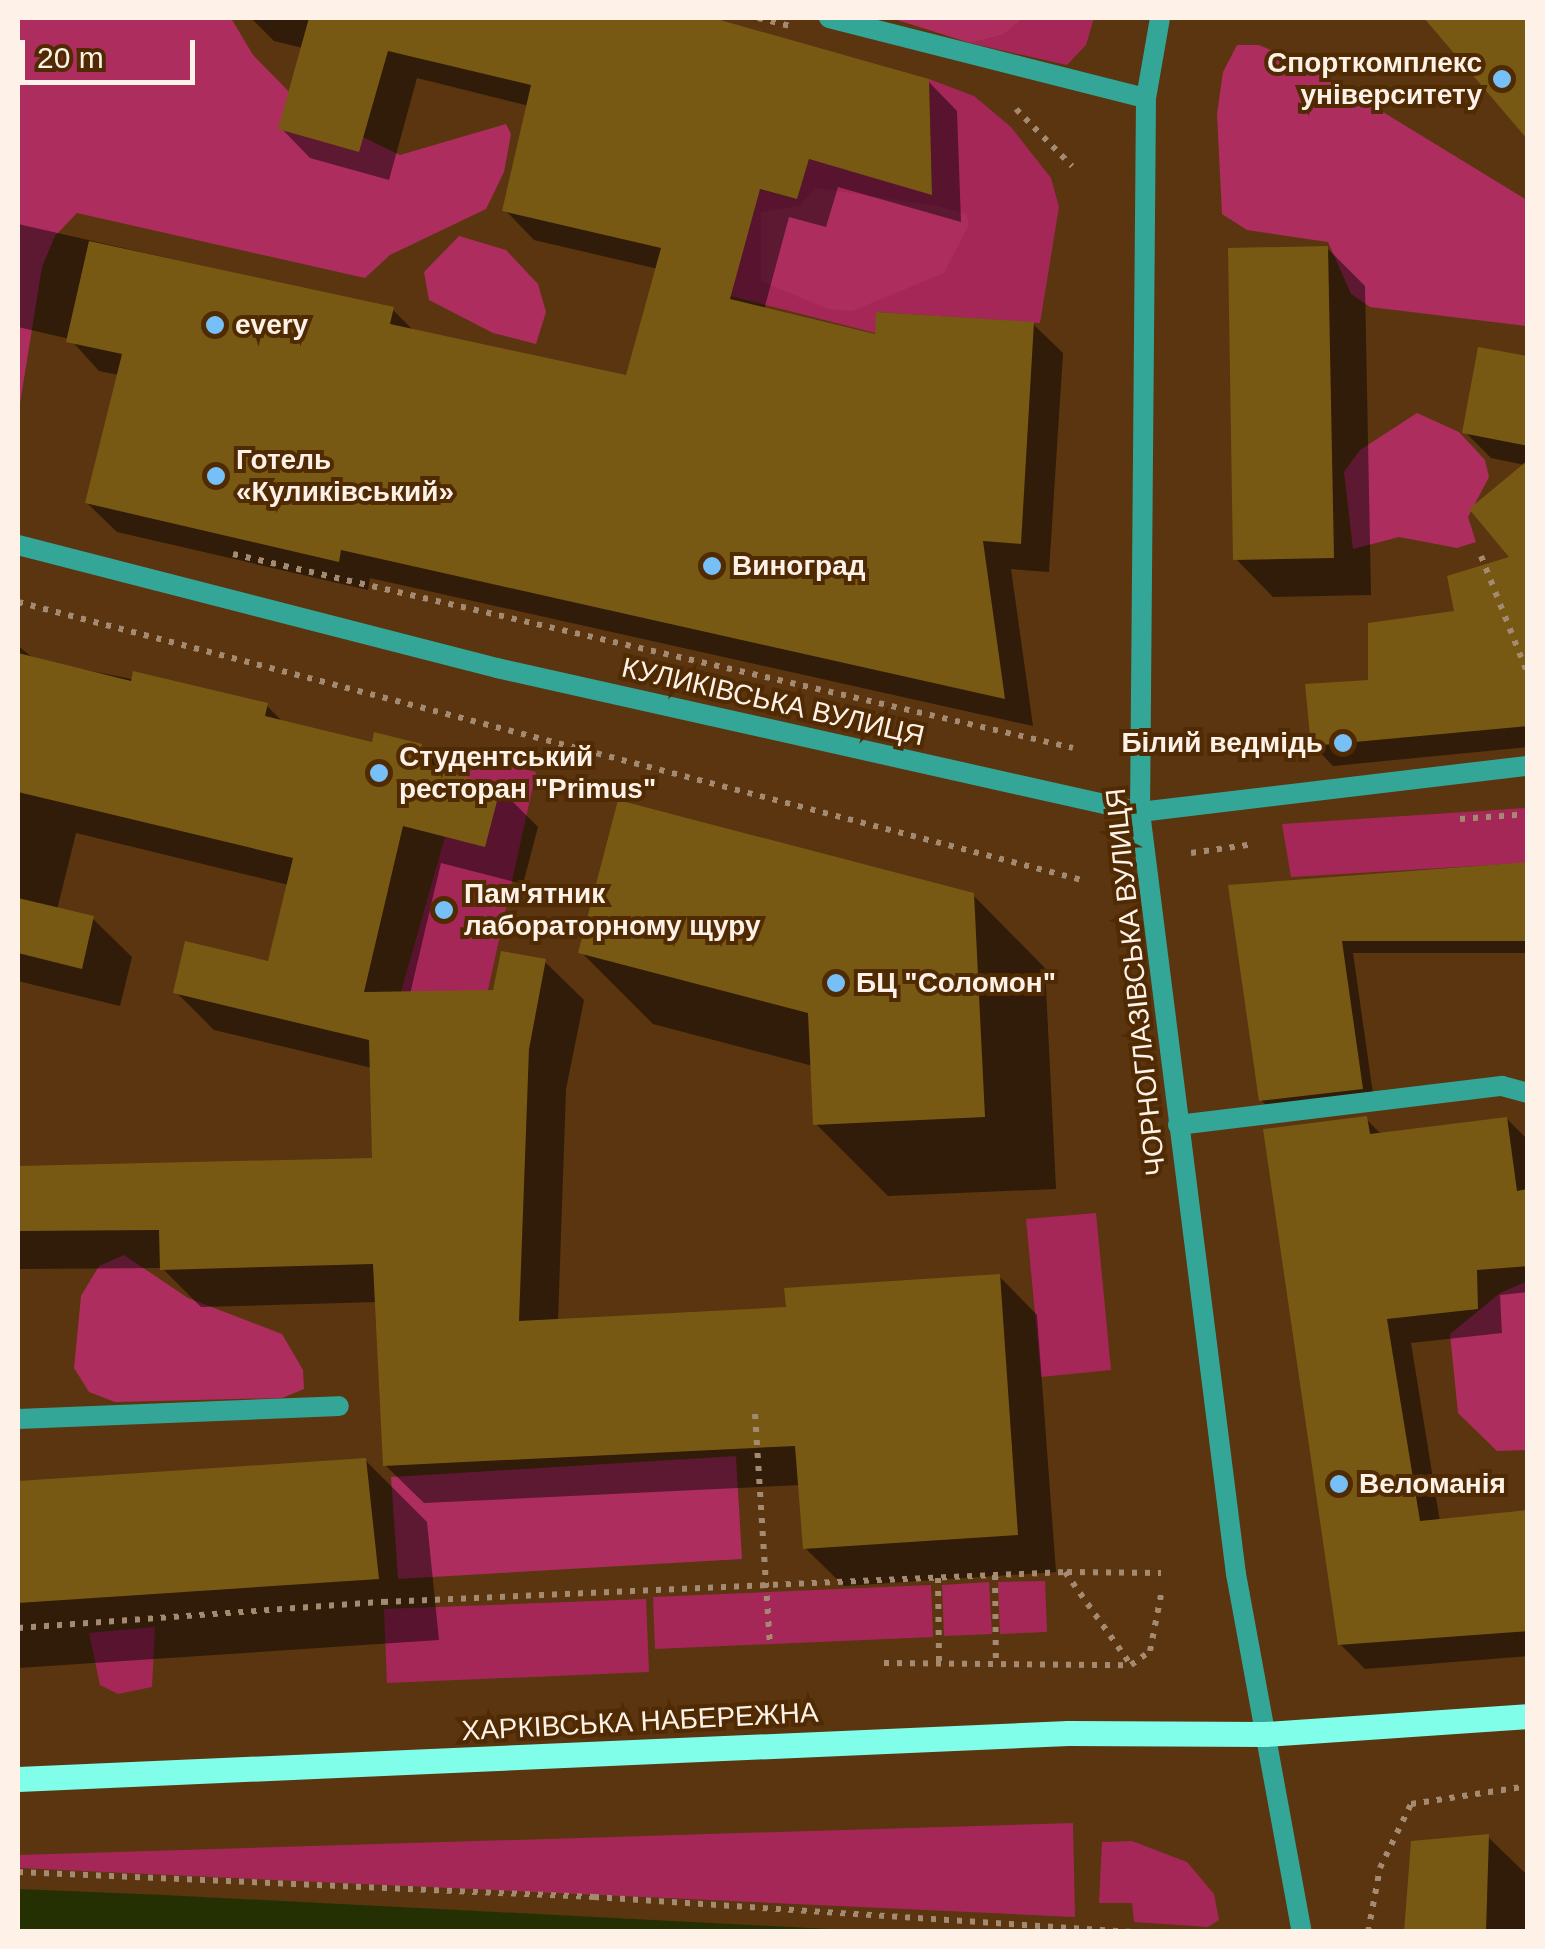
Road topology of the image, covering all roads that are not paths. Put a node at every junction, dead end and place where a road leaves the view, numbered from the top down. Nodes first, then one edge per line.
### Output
1 (829, 18) edge
2 (1160, 18) edge
3 (1146, 98) junction
4 (18, 546) edge
5 (1528, 766) edge
6 (1140, 812) junction
7 (1528, 1092) edge
8 (1178, 1125) junction
9 (339, 1406) dead end
10 (18, 1419) edge
11 (1528, 1716) edge
12 (1265, 1734) junction
13 (18, 1779) edge
14 (1302, 1932) edge

1 - 3 street
2 - 3 street, ЧОРНОГЛАЗІВСЬКА ВУЛИЦЯ
3 - 6 street, ЧОРНОГЛАЗІВСЬКА ВУЛИЦЯ
4 - 6 street, КУЛИКІВСЬКА ВУЛИЦЯ
5 - 6 street, КУЛИКІВСЬКА ВУЛИЦЯ
6 - 8 street, ЧОРНОГЛАЗІВСЬКА ВУЛИЦЯ
7 - 8 street
8 - 12 street, ЧОРНОГЛАЗІВСЬКА ВУЛИЦЯ
9 - 10 street
11 - 12 main road, ХАРКІВСЬКА НАБЕРЕЖНА
12 - 13 main road, ХАРКІВСЬКА НАБЕРЕЖНА
12 - 14 street, ЧОРНОГЛАЗІВСЬКА ВУЛИЦЯ

